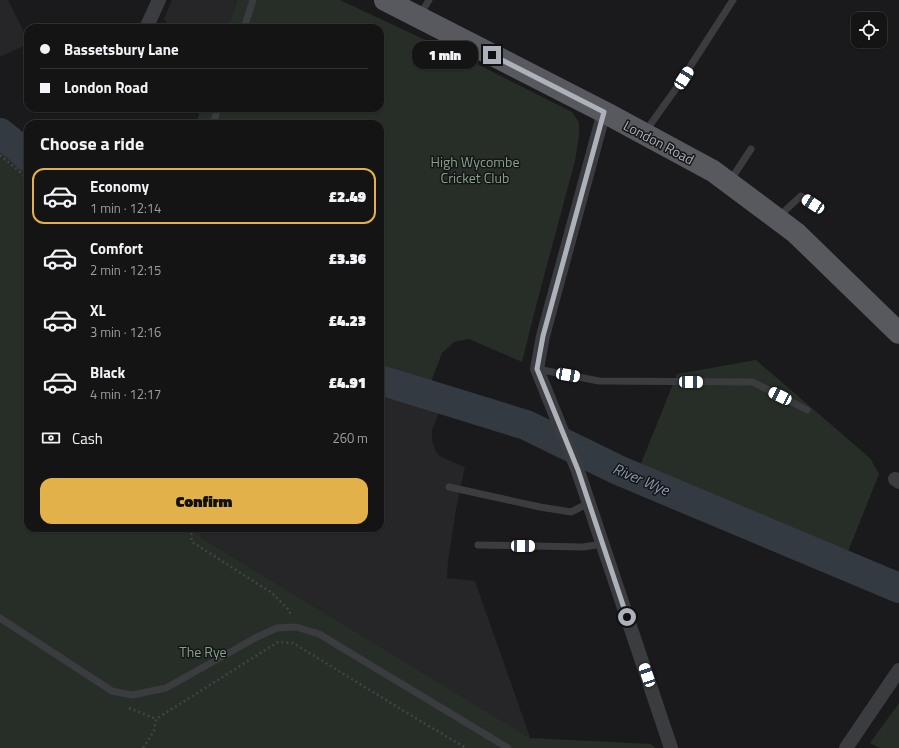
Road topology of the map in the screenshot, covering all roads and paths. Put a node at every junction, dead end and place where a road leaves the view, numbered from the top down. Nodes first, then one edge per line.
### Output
1 (159, 0) edge
2 (253, 0) edge
3 (385, 0) edge
4 (734, 0) edge
5 (424, 8) edge
6 (148, 24) edge
7 (245, 24) edge
8 (604, 112) junction
9 (643, 134) junction
10 (751, 149) dead end
11 (0, 155) edge
12 (24, 176) edge
13 (729, 183) junction
14 (813, 204) dead end
15 (776, 219) junction
16 (899, 333) edge
17 (537, 369) junction
18 (807, 410) dead end
19 (449, 487) dead end
20 (589, 503) junction
21 (192, 532) edge
22 (603, 544) junction
23 (478, 545) dead end
24 (0, 618) edge
25 (296, 627) junction
26 (899, 670) edge
27 (143, 748) edge
28 (466, 748) edge
29 (508, 748) edge
30 (671, 748) edge
31 (846, 748) edge

1 - 6 street
2 - 7 lane
3 - 5 main road, London Road
4 - 9 lane
5 - 8 main road, London Road
8 - 9 main road, London Road
8 - 17 street
9 - 13 main road, London Road
10 - 13 lane
11 - 12 path
13 - 15 main road, London Road
14 - 15 lane
15 - 16 main road, London Road
17 - 18 lane
17 - 20 street
19 - 20 lane
20 - 22 street
21 - 25 path
22 - 23 lane
22 - 30 street
24 - 25 lane
25 - 29 lane
26 - 31 street
27 - 28 path

